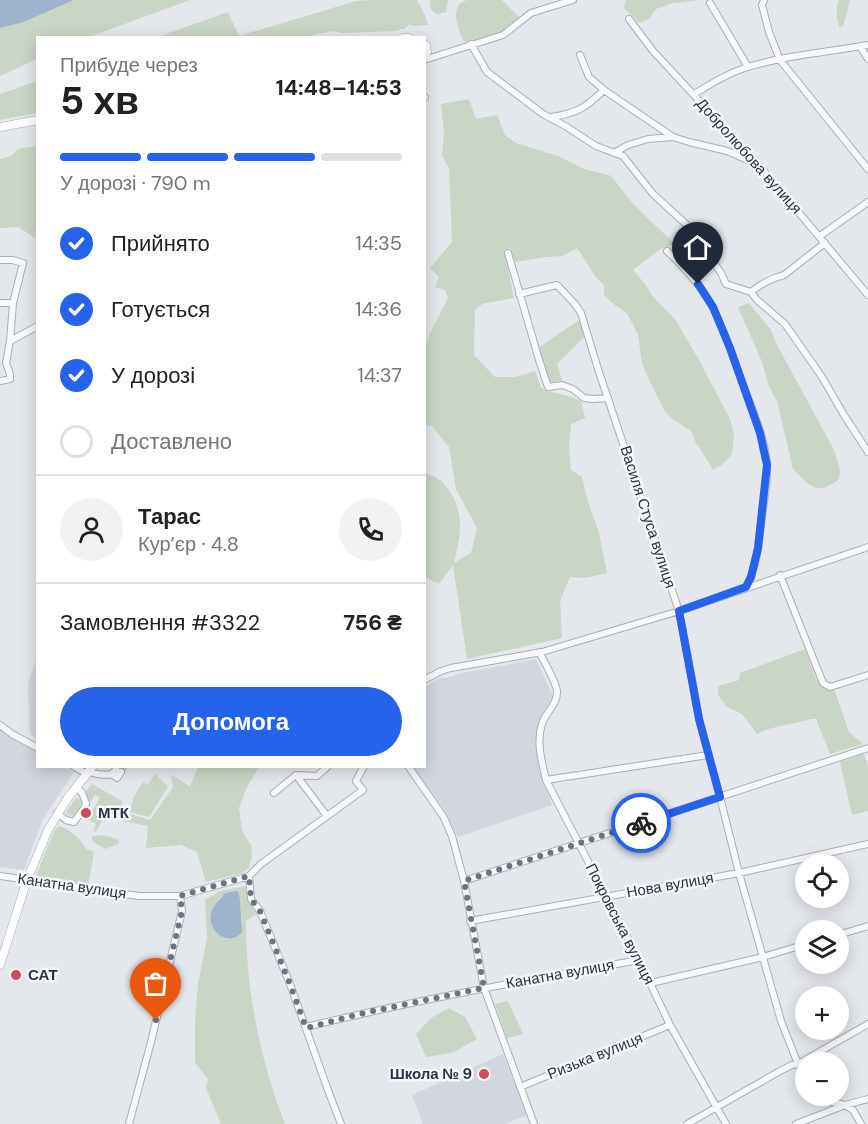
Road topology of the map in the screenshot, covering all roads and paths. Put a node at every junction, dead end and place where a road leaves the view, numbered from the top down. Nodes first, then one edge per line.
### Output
1 (573, 0) edge
2 (764, 0) edge
3 (710, 3) dead end
4 (629, 19) dead end
5 (471, 44) junction
6 (868, 45) edge
7 (860, 46) junction
8 (580, 55) dead end
9 (426, 57) edge
10 (868, 59) edge
11 (780, 60) junction
12 (748, 67) junction
13 (604, 90) junction
14 (693, 94) junction
15 (551, 117) junction
16 (36, 120) edge
17 (0, 127) edge
18 (673, 137) junction
19 (614, 153) junction
20 (758, 164) junction
21 (868, 170) edge
22 (868, 202) edge
23 (820, 236) junction
24 (825, 243) junction
25 (667, 251) dead end
26 (508, 253) dead end
27 (1, 260) edge
28 (751, 292) junction
29 (519, 294) junction
30 (868, 295) edge
31 (0, 303) edge
32 (13, 303) junction
33 (36, 327) edge
34 (10, 341) junction
35 (0, 381) edge
36 (608, 398) junction
37 (868, 452) edge
38 (868, 547) edge
39 (780, 575) junction
40 (746, 587) junction
41 (679, 611) junction
42 (539, 652) junction
43 (868, 675) edge
44 (426, 679) edge
45 (0, 725) edge
46 (36, 747) edge
47 (868, 748) edge
48 (708, 755) junction
49 (326, 768) edge
50 (363, 768) edge
51 (409, 768) edge
52 (90, 771) edge
53 (116, 772) dead end
54 (296, 775) junction
55 (546, 780) junction
56 (76, 787) junction
57 (274, 793) dead end
58 (720, 797) junction
59 (57, 813) junction
60 (327, 816) junction
61 (579, 844) junction
62 (868, 844) edge
63 (739, 873) junction
64 (0, 876) edge
65 (249, 876) junction
66 (27, 880) junction
67 (464, 881) junction
68 (180, 896) junction
69 (606, 896) junction
70 (470, 921) junction
71 (868, 926) edge
72 (849, 932) edge
73 (795, 947) edge
74 (763, 957) junction
75 (639, 960) junction
76 (0, 965) edge
77 (651, 983) junction
78 (484, 988) junction
79 (868, 1024) edge
80 (670, 1025) junction
81 (306, 1028) junction
82 (819, 1052) edge
83 (795, 1056) edge
84 (795, 1065) edge
85 (520, 1087) junction
86 (868, 1099) edge
87 (849, 1104) edge
88 (842, 1106) edge
89 (847, 1106) edge
90 (717, 1108) junction
91 (129, 1124) edge
92 (341, 1124) edge
93 (534, 1124) edge
94 (687, 1124) edge
95 (726, 1124) edge
96 (796, 1124) edge
97 (861, 1124) edge

1 - 5 street
2 - 11 street
3 - 12 street
4 - 14 street, Добролюбова вулиця
5 - 9 street
5 - 15 street
6 - 7 street
7 - 10 street
7 - 11 street
8 - 13 street
11 - 12 street
11 - 21 street
12 - 14 street
13 - 15 street
13 - 18 street
14 - 20 street, Добролюбова вулиця
15 - 19 street
16 - 17 main road
18 - 19 street
18 - 20 street
19 - 28 street
20 - 23 street, Добролюбова вулиця
22 - 23 street
23 - 24 street, Добролюбова вулиця
24 - 28 street
24 - 30 street, Добролюбова вулиця
25 - 40 street
26 - 29 street
27 - 32 street
28 - 37 street
29 - 36 street
29 - 36 street, Василя Стуса вулиця
31 - 32 street
32 - 34 street
33 - 34 street
34 - 35 street
36 - 41 street, Василя Стуса вулиця
38 - 39 street
39 - 40 street
39 - 43 street
40 - 41 street
41 - 42 street
41 - 48 street, Василя Стуса вулиця
42 - 44 street
42 - 55 street, Покровська вулиця
45 - 46 street
47 - 58 street
48 - 55 street
48 - 58 street, Василя Стуса вулиця
49 - 54 street
50 - 60 street, Канатна вулиця
51 - 67 street
52 - 53 street
52 - 56 main road
54 - 57 street
54 - 60 street
55 - 61 street, Покровська вулиця
56 - 59 main road
56 - 59 street
58 - 61 street
58 - 63 street, Василя Стуса вулиця
59 - 66 main road
60 - 65 street, Канатна вулиця
61 - 67 street
61 - 69 street, Покровська вулиця
62 - 63 street, Нова вулиця
63 - 69 street, Нова вулиця
63 - 74 street, Василя Стуса вулиця
64 - 66 street, Канатна вулиця
65 - 68 street, Канатна вулиця
65 - 81 street
66 - 68 street, Канатна вулиця
66 - 76 main road
67 - 70 street
68 - 91 street
69 - 70 street, Нова вулиця
69 - 75 street, Покровська вулиця
70 - 78 street
71 - 72 street
73 - 74 street
74 - 77 street
74 - 83 street, Василя Стуса вулиця
75 - 77 street, Покровська вулиця
75 - 78 street, Канатна вулиця
77 - 80 street, Покровська вулиця
78 - 81 street, Канатна вулиця
78 - 85 street
79 - 82 street
80 - 85 street, Ризька вулиця
80 - 90 street, Покровська вулиця
81 - 92 street
84 - 90 street
85 - 93 street
86 - 87 street
88 - 96 street
89 - 97 street
90 - 94 street
90 - 95 street, Покровська вулиця

